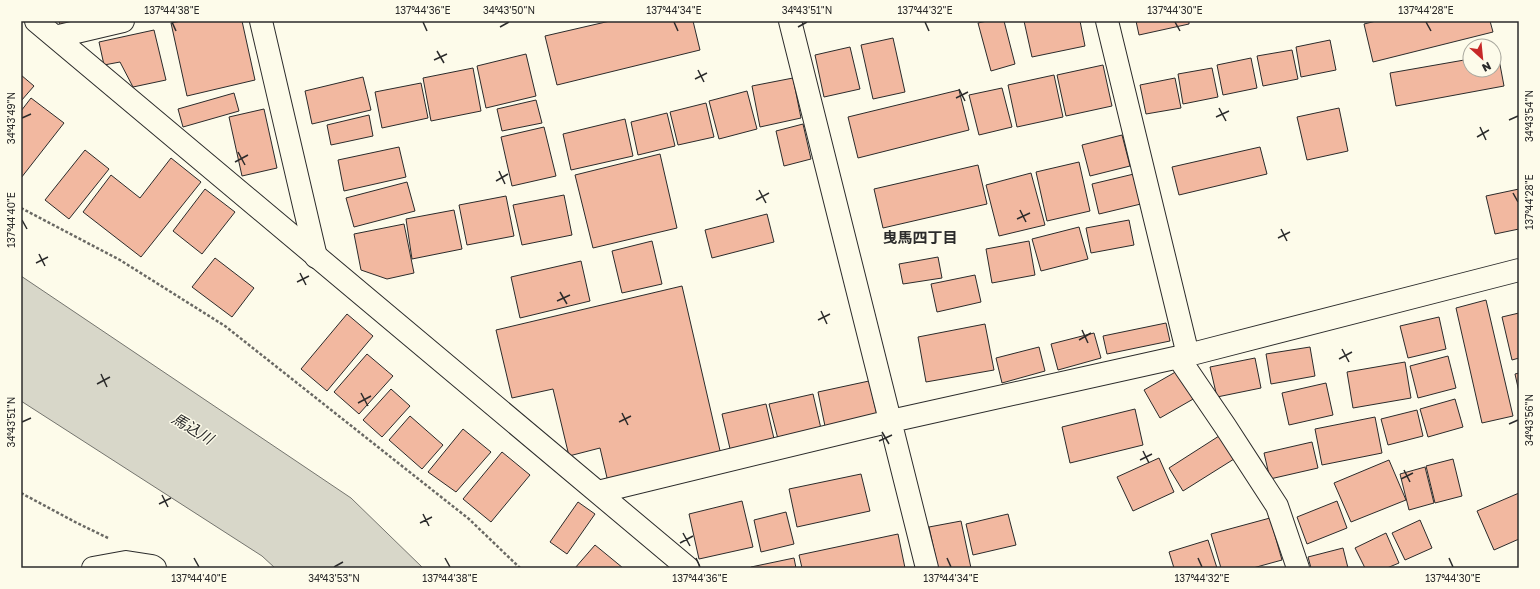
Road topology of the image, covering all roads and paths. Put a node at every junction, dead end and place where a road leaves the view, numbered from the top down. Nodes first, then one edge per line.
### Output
1 (36, 21) edge
2 (123, 21) edge
3 (261, 21) edge
4 (790, 21) edge
5 (1107, 21) edge
6 (56, 37) junction
7 (21, 208) edge
8 (316, 257) junction
9 (1519, 270) edge
10 (1183, 356) junction
11 (891, 421) junction
12 (598, 492) junction
13 (21, 493) edge
14 (109, 539) dead end
15 (93, 568) edge
16 (155, 568) edge
17 (520, 568) edge
18 (688, 568) edge
19 (927, 568) edge
20 (1298, 568) edge

1 - 6 street
2 - 6 street
3 - 8 street
4 - 11 street
5 - 10 street
6 - 8 street
7 - 17 path
8 - 12 street
9 - 10 street
10 - 11 street
10 - 20 street
11 - 12 street
11 - 19 street
12 - 18 street
13 - 14 path
15 - 16 street

